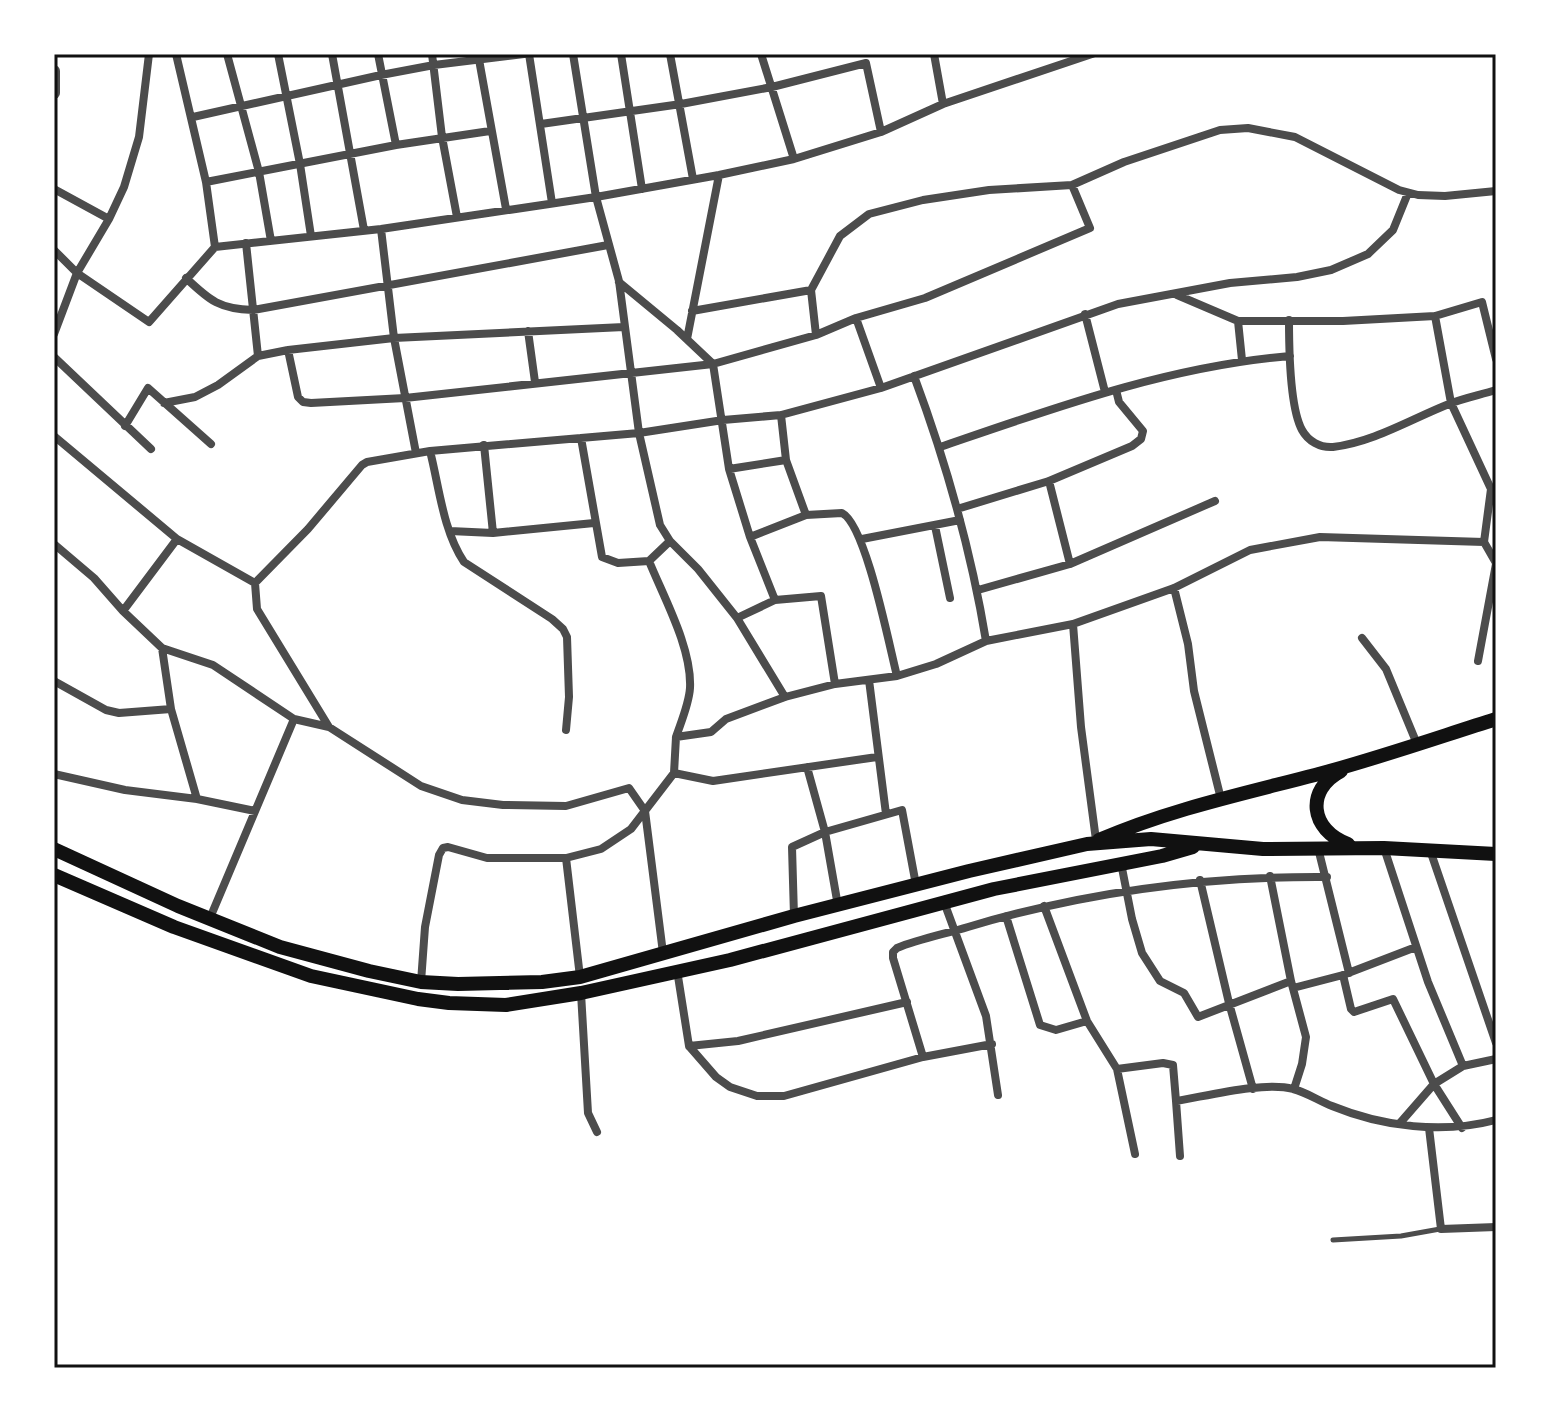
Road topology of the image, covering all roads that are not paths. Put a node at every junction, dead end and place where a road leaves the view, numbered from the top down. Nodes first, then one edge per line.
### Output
1 (149, 54) edge
2 (176, 54) edge
3 (227, 54) edge
4 (278, 54) edge
5 (332, 54) edge
6 (378, 54) edge
7 (432, 54) edge
8 (526, 54) edge
9 (573, 54) edge
10 (621, 54) edge
11 (670, 54) edge
12 (761, 54) edge
13 (934, 54) edge
14 (1092, 54) edge
15 (478, 57) edge
16 (865, 58) edge
17 (434, 65) junction
18 (54, 71) edge
19 (381, 75) junction
20 (339, 84) junction
21 (772, 87) junction
22 (54, 93) edge
23 (287, 97) junction
24 (681, 104) junction
25 (943, 104) junction
26 (242, 108) junction
27 (630, 110) junction
28 (193, 117) junction
29 (582, 117) junction
30 (541, 124) junction
31 (490, 131) junction
32 (881, 132) junction
33 (442, 137) junction
34 (396, 145) junction
35 (349, 155) junction
36 (794, 159) junction
37 (300, 164) junction
38 (259, 172) junction
39 (719, 175) junction
40 (693, 179) junction
41 (206, 182) junction
42 (1072, 185) junction
43 (54, 189) edge
44 (642, 189) junction
45 (1496, 191) edge
46 (1408, 193) junction
47 (596, 197) junction
48 (552, 203) junction
49 (506, 209) junction
50 (457, 217) junction
51 (109, 219) junction
52 (381, 229) junction
53 (364, 230) junction
54 (311, 236) junction
55 (271, 241) junction
56 (246, 243) junction
57 (608, 245) junction
58 (215, 247) junction
59 (54, 250) edge
60 (77, 273) junction
61 (186, 278) junction
62 (619, 281) junction
63 (388, 286) junction
64 (811, 290) junction
65 (1177, 295) junction
66 (253, 310) junction
67 (692, 311) junction
68 (1085, 314) junction
69 (1435, 316) junction
70 (856, 318) junction
71 (1289, 320) junction
72 (1238, 321) junction
73 (55, 326) edge
74 (624, 327) junction
75 (528, 331) junction
76 (816, 335) junction
77 (394, 338) junction
78 (687, 339) junction
79 (288, 350) junction
80 (258, 356) junction
81 (1290, 356) junction
82 (54, 357) edge
83 (1496, 359) edge
84 (1242, 360) junction
85 (713, 364) junction
86 (632, 371) junction
87 (914, 376) junction
88 (535, 382) junction
89 (881, 388) junction
90 (1116, 390) junction
91 (1496, 390) edge
92 (1105, 392) junction
93 (405, 398) junction
94 (164, 403) junction
95 (1451, 403) junction
96 (781, 415) junction
97 (723, 420) junction
98 (125, 426) junction
99 (639, 433) junction
100 (54, 436) edge
101 (581, 438) junction
102 (211, 444) dead end
103 (484, 445) junction
104 (940, 447) junction
105 (151, 449) dead end
106 (430, 451) junction
107 (416, 453) junction
108 (786, 460) junction
109 (729, 469) junction
110 (1049, 481) junction
111 (1493, 486) edge
112 (1215, 501) dead end
113 (957, 509) junction
114 (806, 515) junction
115 (960, 520) junction
116 (594, 523) junction
117 (935, 526) junction
118 (450, 531) junction
119 (493, 533) junction
120 (750, 537) junction
121 (177, 539) junction
122 (862, 539) junction
123 (670, 541) junction
124 (1484, 542) junction
125 (54, 544) edge
126 (649, 561) junction
127 (1496, 563) edge
128 (1070, 564) junction
129 (255, 583) junction
130 (1174, 588) junction
131 (978, 590) junction
132 (950, 598) dead end
133 (775, 600) junction
134 (123, 611) junction
135 (737, 618) junction
136 (1073, 624) junction
137 (1362, 638) dead end
138 (986, 641) junction
139 (162, 648) junction
140 (1478, 661) dead end
141 (897, 676) junction
142 (869, 680) junction
143 (54, 681) edge
144 (835, 684) junction
145 (785, 697) junction
146 (171, 709) junction
147 (294, 719) junction
148 (1496, 719) edge
149 (329, 727) junction
150 (566, 730) dead end
151 (676, 737) junction
152 (1417, 744) junction
153 (877, 757) junction
154 (1359, 761) junction
155 (807, 767) junction
156 (674, 773) junction
157 (54, 774) edge
158 (197, 799) junction
159 (1221, 799) junction
160 (255, 811) junction
161 (645, 811) junction
162 (886, 814) junction
163 (825, 832) junction
164 (1092, 842) junction
165 (1201, 845) junction
166 (1318, 847) junction
167 (1377, 848) junction
168 (54, 849) edge
169 (1430, 850) junction
170 (1496, 854) edge
171 (566, 858) junction
172 (1121, 863) junction
173 (54, 875) edge
174 (1270, 876) junction
175 (1327, 877) junction
176 (1200, 880) junction
177 (916, 885) junction
178 (139, 888) junction
179 (1126, 891) junction
180 (944, 902) junction
181 (838, 906) junction
182 (1044, 906) junction
183 (129, 908) junction
184 (794, 916) junction
185 (1006, 916) junction
186 (210, 918) junction
187 (954, 931) junction
188 (1416, 947) junction
189 (663, 953) junction
190 (677, 970) junction
191 (1346, 974) junction
192 (580, 977) junction
193 (421, 982) junction
194 (1292, 985) junction
195 (581, 993) junction
196 (907, 1002) junction
197 (1229, 1003) junction
198 (1087, 1021) junction
199 (1496, 1043) edge
200 (992, 1044) junction
201 (689, 1046) junction
202 (923, 1057) junction
203 (1496, 1059) edge
204 (1463, 1066) junction
205 (1117, 1069) junction
206 (1434, 1084) junction
207 (1253, 1089) junction
208 (1294, 1089) junction
209 (998, 1095) dead end
210 (1176, 1101) junction
211 (1496, 1120) edge
212 (1400, 1123) junction
213 (1429, 1128) junction
214 (1462, 1128) junction
215 (597, 1132) dead end
216 (1135, 1154) dead end
217 (1180, 1156) dead end
218 (1496, 1227) edge
219 (1441, 1229) junction
220 (1333, 1240) dead end

1 - 51 street
2 - 28 street
3 - 26 street
4 - 23 street
5 - 20 street
6 - 19 street
7 - 17 street
8 - 15 street
8 - 30 street
9 - 29 street
10 - 27 street
11 - 24 street
12 - 21 street
13 - 25 street
14 - 25 street
15 - 17 street
15 - 31 street
16 - 21 street
16 - 32 street
17 - 19 street
17 - 33 street
18 - 22 street
19 - 20 street
19 - 34 street
20 - 23 street
20 - 35 street
21 - 24 street
21 - 36 street
23 - 26 street
23 - 37 street
24 - 27 street
24 - 40 street
25 - 32 street
26 - 28 street
26 - 38 street
27 - 29 street
27 - 44 street
28 - 41 street
29 - 30 street
29 - 47 street
30 - 48 street
31 - 33 street
31 - 49 street
32 - 36 street
33 - 34 street
33 - 50 street
34 - 35 street
35 - 37 street
35 - 53 street
36 - 39 street
37 - 38 street
37 - 54 street
38 - 41 street
38 - 55 street
39 - 40 street
39 - 67 street
40 - 44 street
41 - 58 street
42 - 46 street
42 - 64 street
42 - 70 street
43 - 51 street
44 - 47 street
45 - 46 street
46 - 65 street
47 - 48 street
47 - 57 street
48 - 49 street
49 - 50 street
50 - 52 street
51 - 60 street
52 - 53 street
52 - 63 street
53 - 54 street
54 - 55 street
55 - 56 street
56 - 58 street
56 - 66 street
57 - 62 street
57 - 63 street
58 - 61 street
59 - 60 street
60 - 61 street
60 - 73 street
61 - 66 street
62 - 74 street
62 - 78 street
63 - 66 street
63 - 77 street
64 - 67 street
64 - 76 street
65 - 68 street
65 - 72 street
66 - 80 street
67 - 78 street
68 - 87 street
68 - 92 street
69 - 71 street
69 - 83 street
69 - 95 street
70 - 76 street
70 - 89 street
71 - 72 street
71 - 81 street
72 - 84 street
74 - 75 street
74 - 86 street
75 - 77 street
75 - 88 street
76 - 85 street
77 - 79 street
77 - 93 street
78 - 85 street
79 - 80 street
79 - 93 street
80 - 94 street
81 - 84 street
81 - 95 street
82 - 98 street
84 - 90 street
85 - 86 street
85 - 97 street
86 - 88 street
86 - 99 street
87 - 89 street
87 - 104 street
88 - 93 street
89 - 96 street
90 - 92 street
90 - 110 street
91 - 95 street
92 - 104 street
93 - 107 street
94 - 98 street
94 - 102 street
95 - 111 street
96 - 97 street
96 - 108 street
97 - 99 street
97 - 109 street
98 - 105 street
99 - 101 street
99 - 123 street
100 - 121 street
101 - 103 street
101 - 116 street
103 - 106 street
103 - 119 street
104 - 113 street
106 - 107 street
106 - 118 street
107 - 129 street
108 - 109 street
108 - 114 street
109 - 120 street
110 - 113 street
110 - 128 street
111 - 124 street
112 - 128 street
113 - 115 street
114 - 120 street
114 - 122 street
115 - 117 street
115 - 131 street
116 - 119 street
116 - 126 street
117 - 122 street
117 - 132 street
118 - 119 street
118 - 150 street
120 - 133 street
121 - 129 street
121 - 134 street
122 - 141 street
123 - 126 street
123 - 135 street
124 - 127 street
124 - 130 street
125 - 134 street
126 - 151 street
127 - 140 street
128 - 131 street
129 - 149 street
130 - 136 street
130 - 159 street
131 - 138 street
133 - 135 street
133 - 144 street
134 - 139 street
135 - 145 street
136 - 138 street
136 - 164 street
137 - 152 street
138 - 141 street
139 - 146 street
139 - 147 street
141 - 142 street
142 - 144 street
142 - 153 street
143 - 146 street
144 - 145 street
145 - 151 street
146 - 158 street
147 - 149 street
147 - 160 street
148 - 152 main road
149 - 161 street
151 - 156 street
152 - 154 main road
153 - 155 street
153 - 162 street
154 - 159 main road
154 - 167 main road
155 - 156 street
155 - 163 street
156 - 161 street
157 - 158 street
158 - 160 street
159 - 164 main road
160 - 186 street
161 - 171 street
161 - 189 street
162 - 163 street
162 - 177 street
163 - 181 street
163 - 184 street
164 - 165 main road
164 - 177 main road
165 - 166 main road
165 - 172 main road
166 - 167 main road
166 - 175 street
167 - 169 main road
167 - 188 street
168 - 178 main road
169 - 170 main road
169 - 199 street
171 - 192 street
171 - 193 street
172 - 179 street
172 - 180 main road
173 - 183 main road
174 - 175 street
174 - 176 street
174 - 194 street
175 - 191 street
176 - 179 street
176 - 197 street
177 - 181 main road
178 - 183 main road
178 - 186 main road
179 - 182 street
179 - 197 street
180 - 187 street
180 - 190 main road
181 - 184 main road
182 - 185 street
182 - 198 street
183 - 195 main road
184 - 189 main road
185 - 187 street
185 - 198 street
186 - 193 main road
187 - 196 street
187 - 200 street
188 - 191 street
188 - 204 street
189 - 192 main road
190 - 195 main road
190 - 201 street
191 - 194 street
191 - 206 street
192 - 193 main road
194 - 197 street
194 - 208 street
195 - 215 street
196 - 201 street
196 - 202 street
197 - 207 street
198 - 205 street
200 - 202 street
200 - 209 street
201 - 202 street
203 - 204 street
204 - 206 street
205 - 210 street
205 - 216 street
206 - 212 street
206 - 214 street
207 - 208 street
207 - 210 street
208 - 212 street
210 - 217 street
211 - 214 street
212 - 213 street
213 - 214 street
213 - 219 street
218 - 219 street
219 - 220 lane

